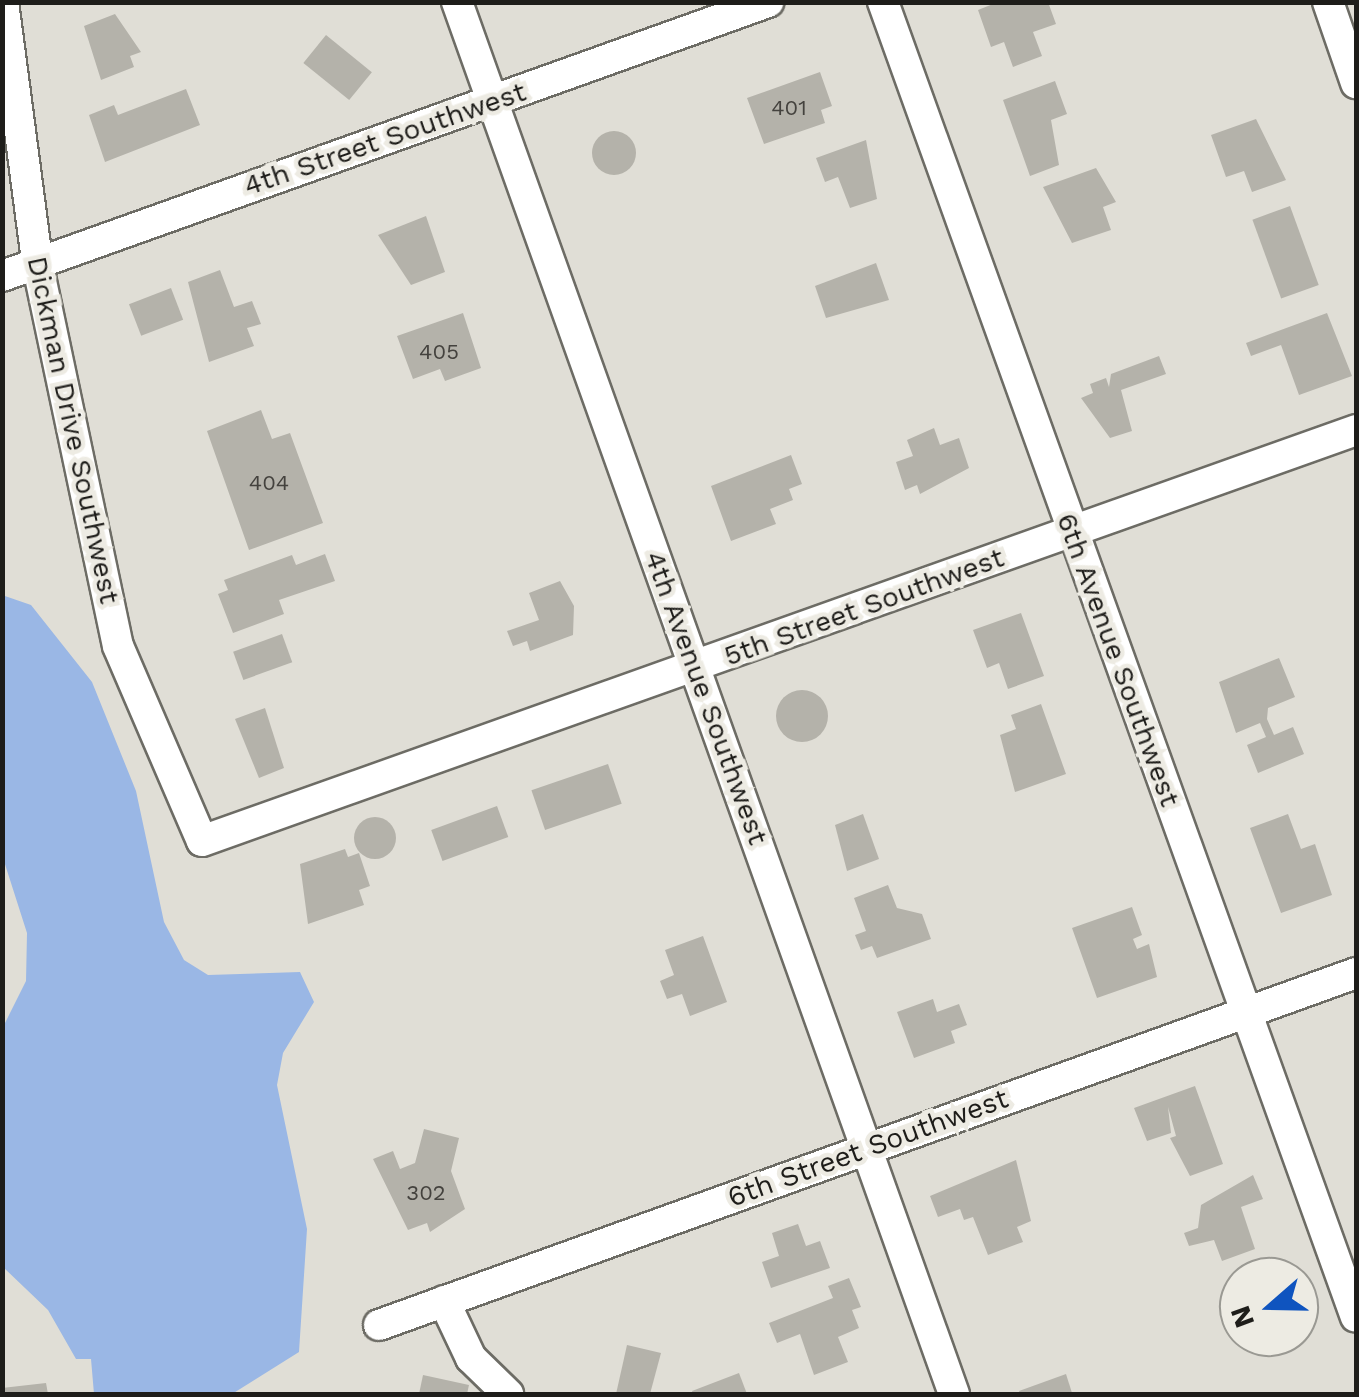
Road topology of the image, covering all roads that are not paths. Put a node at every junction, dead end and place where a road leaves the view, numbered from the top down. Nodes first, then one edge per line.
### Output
1 (3, 2) edge
2 (456, 2) edge
3 (768, 2) edge
4 (882, 2) edge
5 (1328, 2) edge
6 (1356, 83) edge
7 (492, 102) junction
8 (37, 262) junction
9 (2, 276) edge
10 (1356, 430) edge
11 (1072, 532) junction
12 (695, 668) junction
13 (202, 841) joint
14 (1356, 972) edge
15 (1246, 1012) junction
16 (867, 1148) junction
17 (444, 1302) junction
18 (1356, 1317) edge
19 (379, 1325) dead end
20 (508, 1394) edge
21 (954, 1394) edge

1 - 8 street, Dickman Drive Southwest
2 - 7 street, 4th Avenue Southwest
3 - 7 street, 4th Street Southwest
4 - 11 street, 6th Avenue Southwest
5 - 6 street
7 - 8 street, 4th Street Southwest
7 - 12 street, 4th Avenue Southwest
8 - 9 street, 4th Street Southwest
8 - 13 street, Dickman Drive Southwest
10 - 11 street, 5th Street Southwest
11 - 12 street, 5th Street Southwest
11 - 15 street, 6th Avenue Southwest
12 - 13 street, 5th Street Southwest
12 - 16 street, 4th Avenue Southwest
14 - 15 street, 6th Street Southwest
15 - 16 street, 6th Street Southwest
15 - 18 street, 6th Avenue Southwest
16 - 17 street, 6th Street Southwest
16 - 21 street, 4th Avenue Southwest
17 - 19 street, 6th Street Southwest
17 - 20 street

